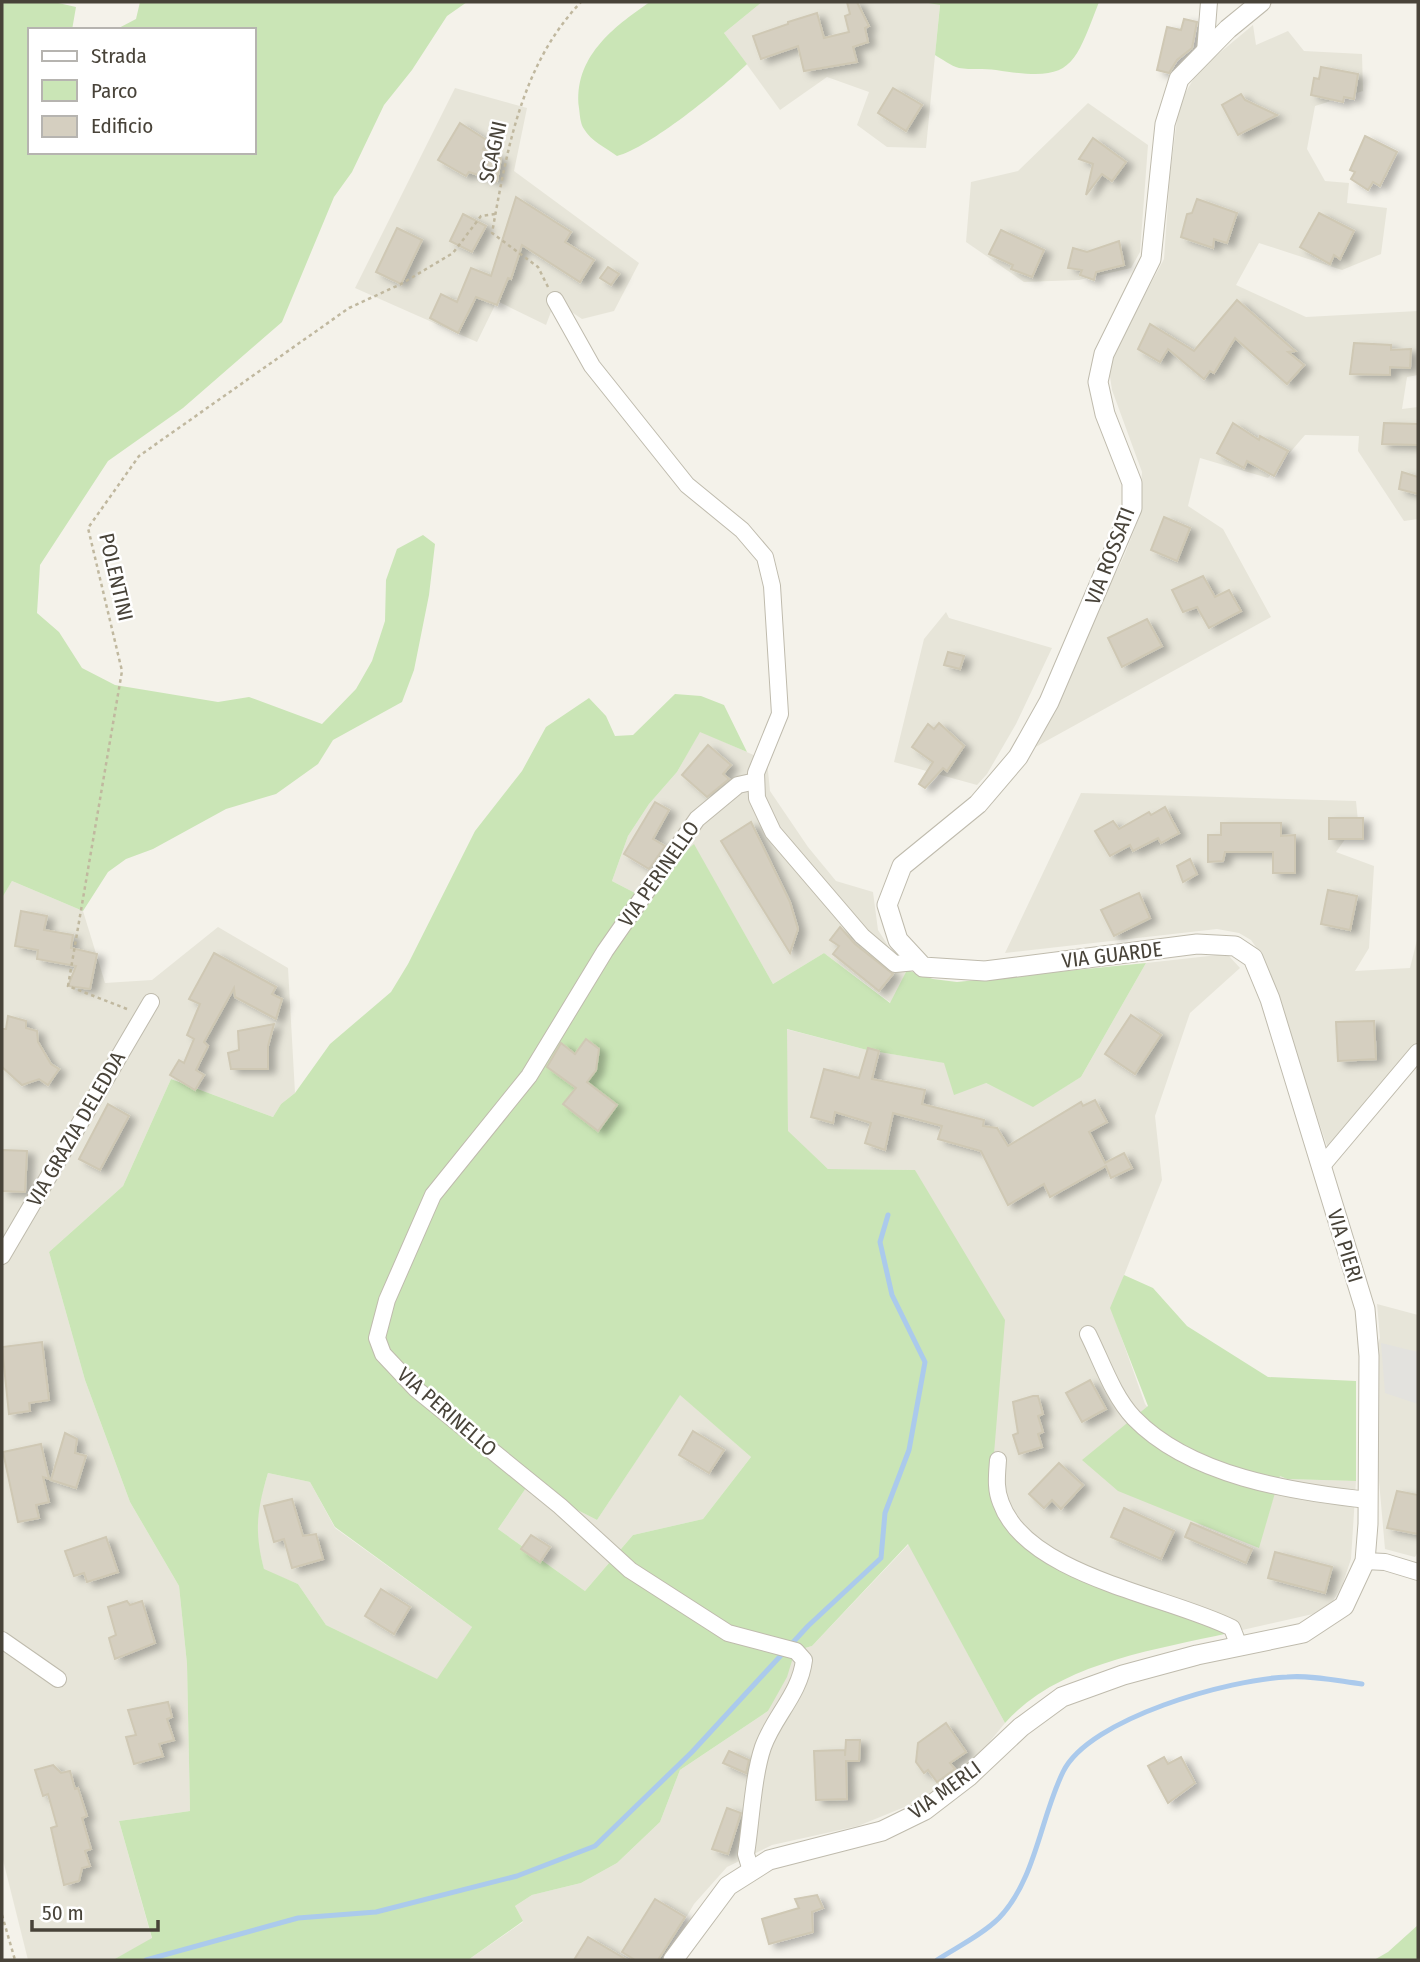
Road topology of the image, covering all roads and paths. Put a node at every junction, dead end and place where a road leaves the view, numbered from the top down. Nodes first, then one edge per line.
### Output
1 (581, 2) edge
2 (1209, 2) edge
3 (1261, 2) edge
4 (1205, 52) junction
5 (495, 214) junction
6 (555, 300) joint
7 (757, 781) junction
8 (919, 964) junction
9 (1270, 999) joint
10 (147, 1009) joint
11 (1418, 1052) edge
12 (1321, 1167) junction
13 (2, 1256) edge
14 (1088, 1334) dead end
15 (998, 1460) dead end
16 (1368, 1500) junction
17 (1365, 1561) junction
18 (1418, 1572) edge
19 (2, 1640) edge
20 (1239, 1646) junction
21 (1197, 1656) joint
22 (58, 1679) dead end
23 (751, 1871) junction
24 (2, 1915) edge
25 (15, 1960) edge
26 (673, 1960) edge

1 - 5 path, SCAGNI
2 - 4 street
3 - 4 street, VIA ROSSATI
4 - 8 street, VIA ROSSATI
5 - 6 path, SCAGNI
5 - 10 path, POLENTINI
6 - 7 street
7 - 8 street
7 - 23 street, VIA PERINELLO
8 - 9 street, VIA GUARDE
9 - 12 street, VIA PIERI
10 - 13 street, VIA GRAZIA DELEDDA
11 - 12 street
12 - 16 street, VIA PIERI
14 - 16 street
15 - 20 street
16 - 17 street, VIA PIERI
17 - 18 street
17 - 20 street, VIA PIERI
19 - 22 street
20 - 21 street, VIA PIERI
21 - 23 street, VIA MERLI
23 - 26 street, VIA MERLI
24 - 25 path

